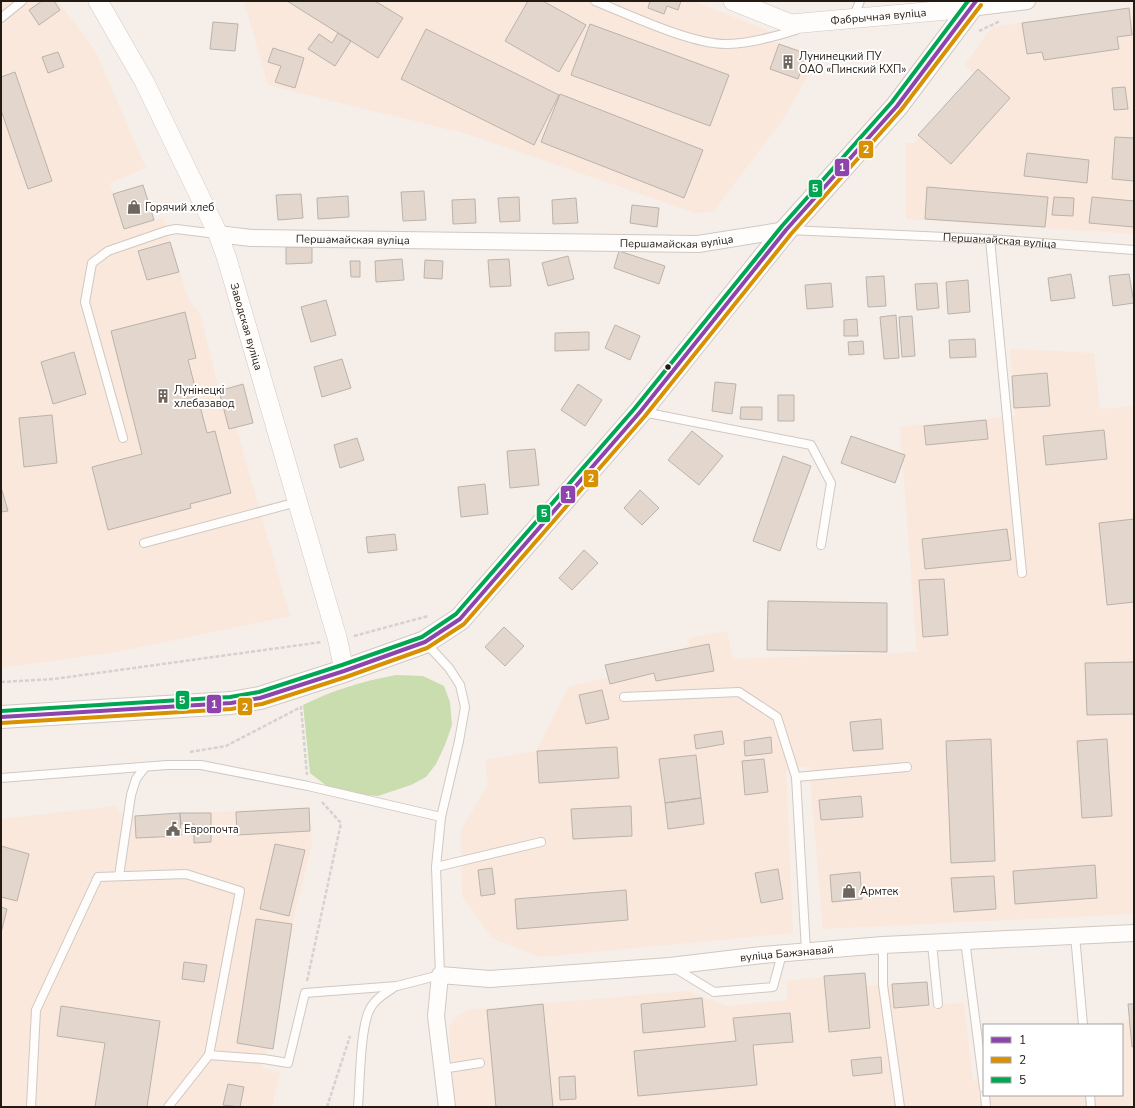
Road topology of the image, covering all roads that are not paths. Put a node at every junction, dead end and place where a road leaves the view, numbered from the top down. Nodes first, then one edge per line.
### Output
1 (22, 1) edge
2 (98, 1) edge
3 (595, 1) edge
4 (733, 1) edge
5 (1027, 1) edge
6 (973, 4) edge
7 (857, 10) edge
8 (1, 18) edge
9 (824, 21) junction
10 (786, 230) junction
11 (218, 234) junction
12 (990, 239) junction
13 (1134, 250) edge
14 (640, 412) junction
15 (123, 438) dead end
16 (297, 502) junction
17 (144, 543) dead end
18 (821, 544) dead end
19 (1022, 573) dead end
20 (424, 642) junction
21 (344, 671) junction
22 (624, 697) dead end
23 (1, 717) edge
24 (144, 767) junction
25 (907, 767) dead end
26 (796, 777) junction
27 (1, 778) edge
28 (441, 817) junction
29 (541, 842) dead end
30 (436, 867) junction
31 (119, 876) junction
32 (1134, 933) edge
33 (1075, 935) junction
34 (965, 940) junction
35 (932, 944) junction
36 (883, 945) junction
37 (806, 951) junction
38 (782, 954) junction
39 (670, 966) junction
40 (440, 975) junction
41 (397, 986) junction
42 (938, 1004) dead end
43 (1083, 1024) edge
44 (209, 1055) junction
45 (480, 1063) dead end
46 (442, 1069) junction
47 (983, 1080) edge
48 (985, 1096) edge
49 (1090, 1096) edge
50 (31, 1107) edge
51 (168, 1107) edge
52 (358, 1107) edge
53 (447, 1107) edge
54 (900, 1107) edge
55 (986, 1107) edge
56 (1091, 1107) edge

1 - 8 lane
2 - 11 street, Заводская вуліца
3 - 9 lane
4 - 9 street, Фабрычная вуліца
5 - 6 street, Фабрычная вуліца
6 - 7 street, Фабрычная вуліца
6 - 10 main road
7 - 9 street, Фабрычная вуліца
10 - 11 street, Першамайская вуліца
10 - 12 lane, Першамайская вуліца
10 - 14 main road
11 - 15 lane
11 - 16 street, Заводская вуліца
12 - 13 lane, Першамайская вуліца
12 - 19 lane
14 - 18 lane
14 - 20 main road
16 - 17 lane
16 - 21 street, Заводская вуліца
20 - 21 main road
20 - 28 lane
21 - 23 main road
22 - 26 lane
24 - 27 lane
24 - 28 lane
24 - 31 lane
25 - 26 lane
26 - 37 lane
28 - 30 lane
29 - 30 lane
30 - 40 lane
31 - 44 lane
31 - 50 lane
32 - 33 street, вуліца Бажэнавай
33 - 34 street, вуліца Бажэнавай
33 - 43 lane
34 - 35 street, вуліца Бажэнавай
34 - 47 lane
35 - 36 street, вуліца Бажэнавай
35 - 42 lane
36 - 37 street, вуліца Бажэнавай
36 - 54 lane
37 - 38 street, вуліца Бажэнавай
38 - 39 street, вуліца Бажэнавай
38 - 39 lane
39 - 40 street, вуліца Бажэнавай
40 - 41 lane
40 - 46 street
41 - 44 lane
41 - 52 lane
44 - 51 lane
45 - 46 lane
46 - 53 street
48 - 55 lane
49 - 56 lane

